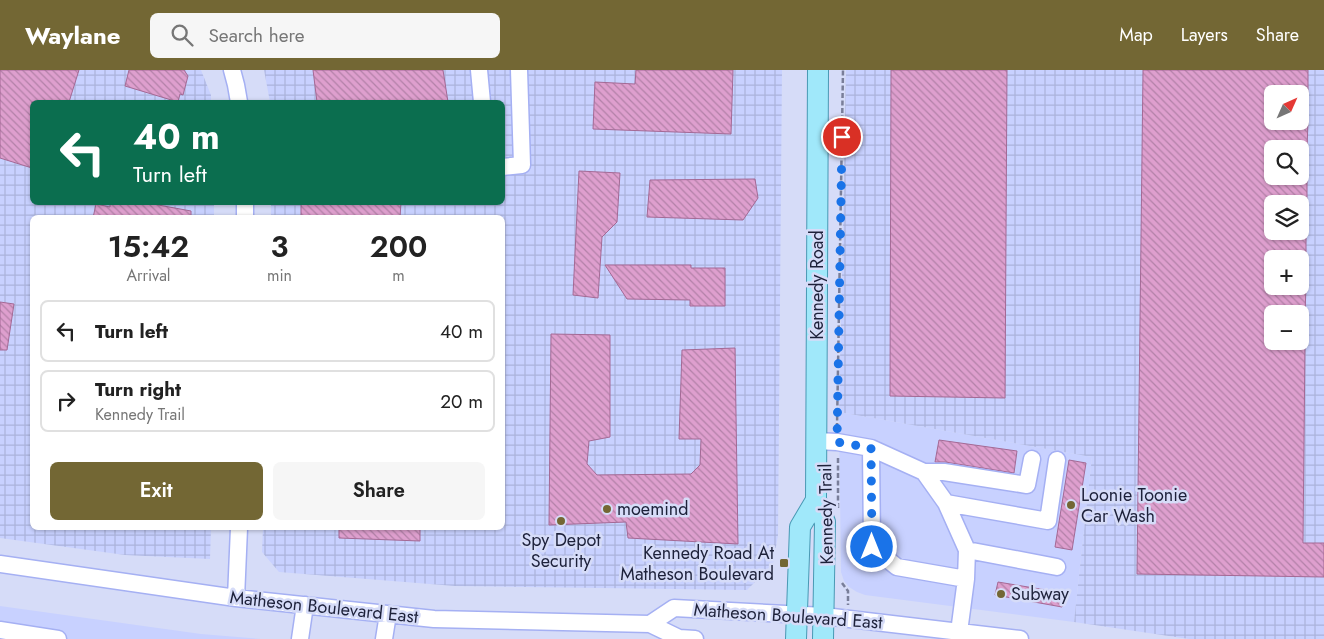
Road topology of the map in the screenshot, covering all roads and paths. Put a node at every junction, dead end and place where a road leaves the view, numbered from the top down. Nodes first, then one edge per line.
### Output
1 (232, 70) edge
2 (479, 70) edge
3 (519, 70) edge
4 (818, 70) edge
5 (843, 70) edge
6 (239, 100) edge
7 (482, 100) edge
8 (505, 167) edge
9 (816, 441) junction
10 (837, 442) junction
11 (871, 448) junction
12 (1032, 459) dead end
13 (1057, 460) dead end
14 (924, 472) junction
15 (816, 500) junction
16 (946, 503) junction
17 (839, 516) dead end
18 (239, 530) edge
19 (967, 550) junction
20 (0, 564) edge
21 (1057, 567) dead end
22 (966, 579) junction
23 (842, 583) dead end
24 (848, 596) dead end
25 (236, 598) junction
26 (305, 605) junction
27 (388, 614) junction
28 (797, 615) junction
29 (824, 616) junction
30 (650, 624) junction
31 (0, 630) edge
32 (959, 632) junction
33 (58, 639) edge
34 (300, 639) edge
35 (384, 639) edge
36 (695, 639) edge
37 (796, 639) edge
38 (823, 639) edge
39 (1020, 639) edge

1 - 6 street
2 - 7 street
3 - 8 street
4 - 9 main road, Kennedy Road
5 - 10 path, Kennedy Trail
9 - 10 street
9 - 15 main road, Kennedy Road
10 - 11 street
10 - 17 path, Kennedy Trail
11 - 14 street
11 - 22 street
12 - 14 street
13 - 16 street
14 - 16 street
15 - 28 main road
15 - 29 main road, Kennedy Road
16 - 19 street
18 - 25 street
19 - 21 street
19 - 22 street
20 - 25 street, Matheson Boulevard East
22 - 32 street
23 - 24 path, Kennedy Trail
25 - 26 street, Matheson Boulevard East
26 - 27 street, Matheson Boulevard East
26 - 34 street
27 - 30 street, Matheson Boulevard East
27 - 35 street
28 - 29 street, Matheson Boulevard East
28 - 30 street, Matheson Boulevard East
28 - 37 main road
29 - 32 street, Matheson Boulevard East
29 - 38 main road, Kennedy Road
30 - 36 street, Matheson Boulevard East
31 - 33 street
32 - 39 street, Matheson Boulevard East

